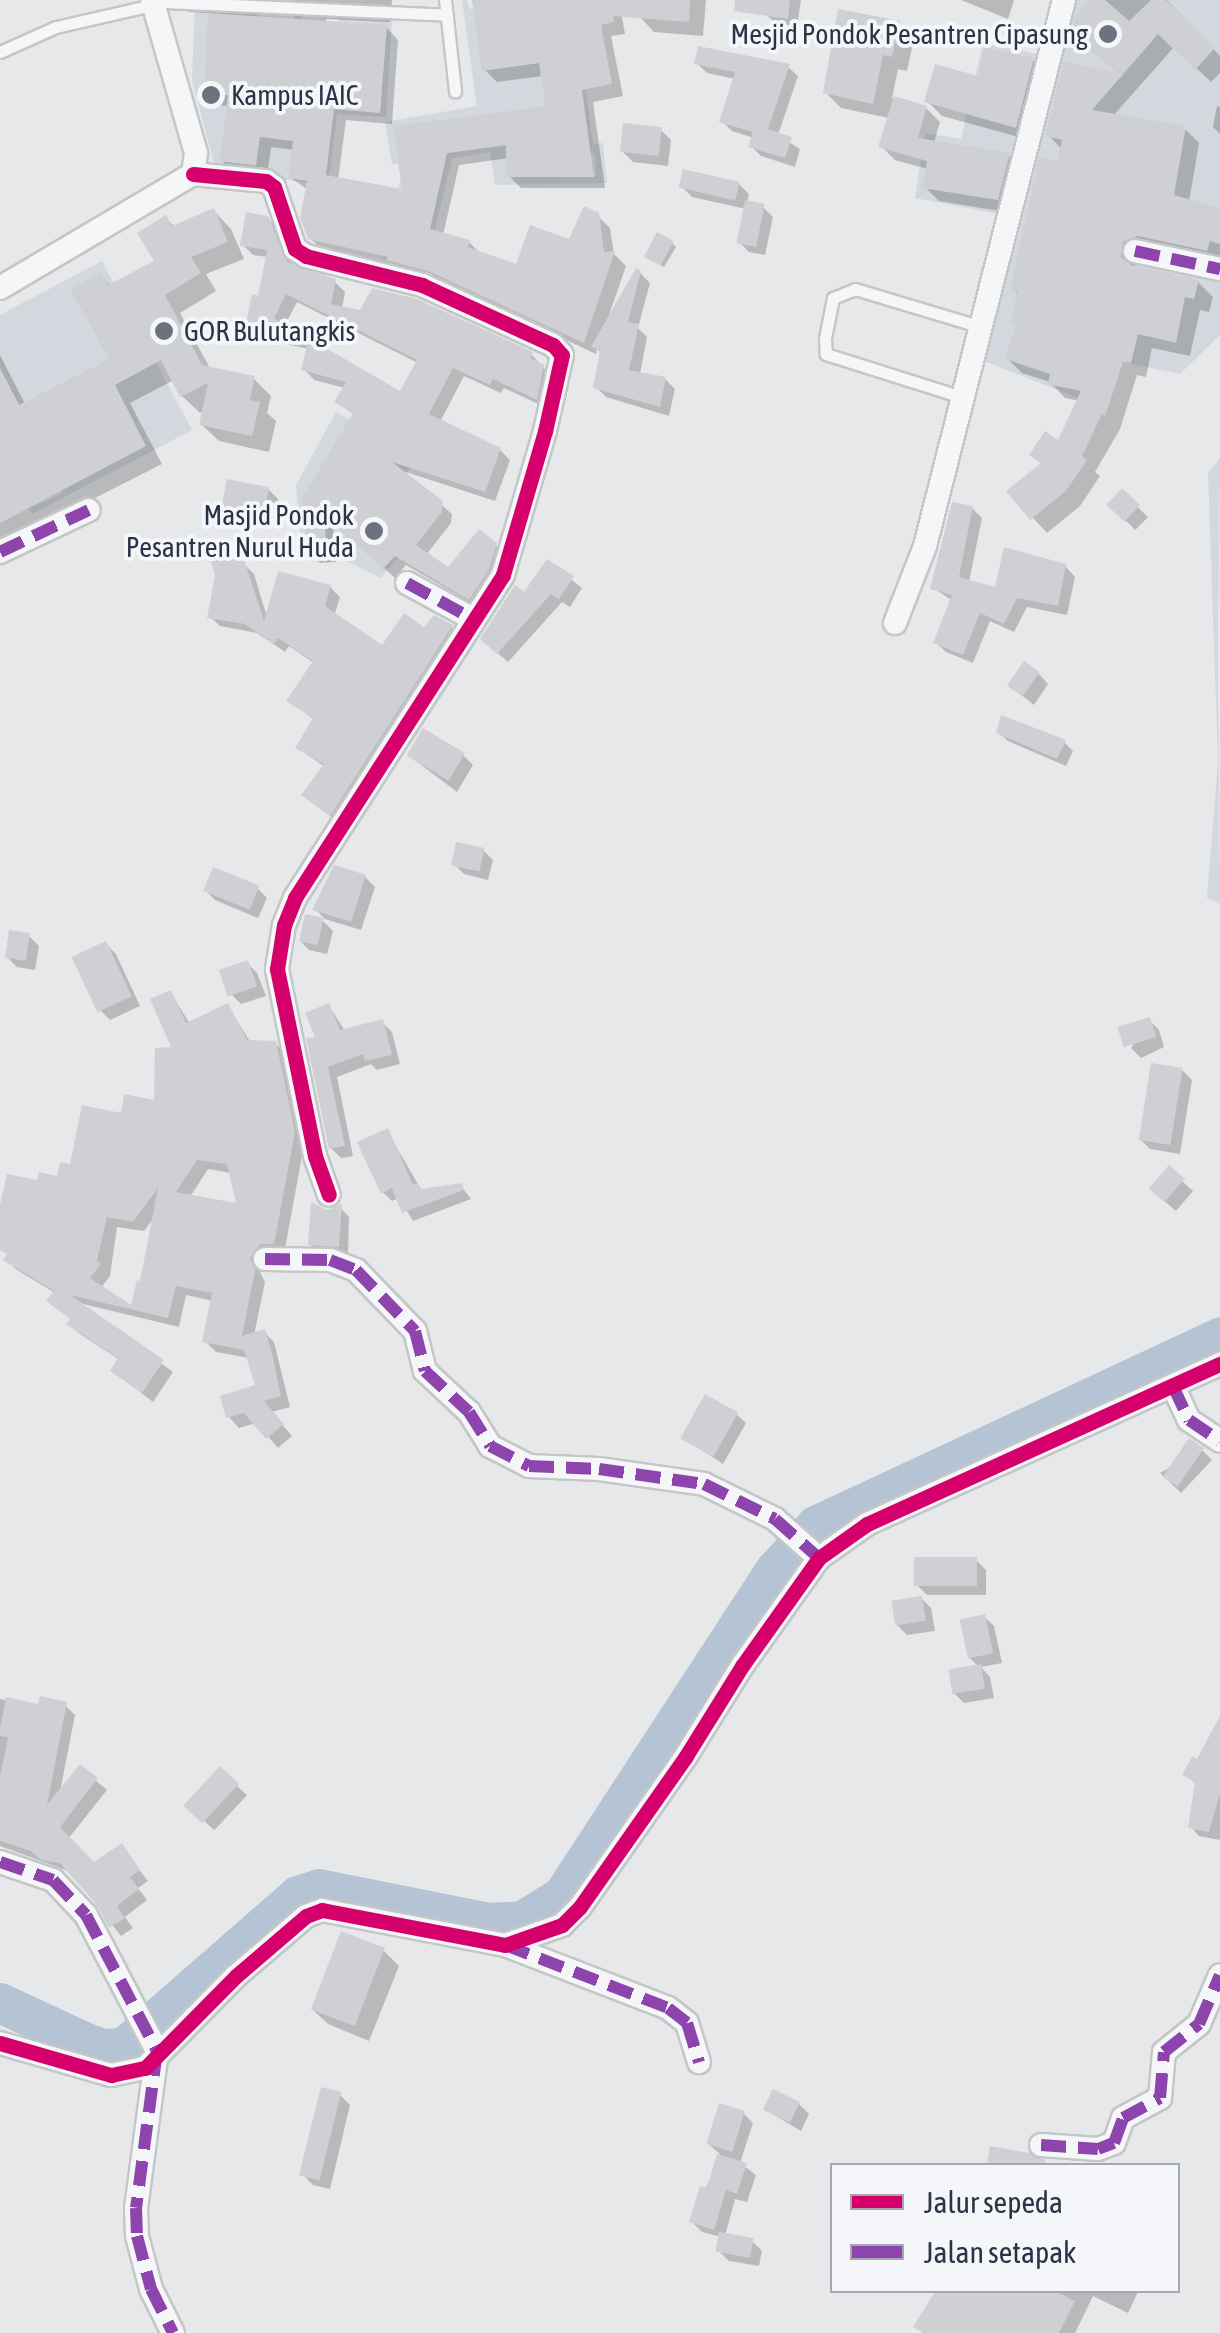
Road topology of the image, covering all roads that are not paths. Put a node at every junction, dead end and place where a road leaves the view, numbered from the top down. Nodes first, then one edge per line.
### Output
1 (445, 0) edge
2 (1064, 0) edge
3 (153, 2) edge
4 (447, 16) junction
5 (0, 52) edge
6 (455, 91) dead end
7 (195, 164) junction
8 (1134, 250) dead end
9 (1220, 268) edge
10 (0, 288) edge
11 (982, 326) junction
12 (962, 397) junction
13 (89, 510) dead end
14 (0, 552) edge
15 (407, 583) dead end
16 (474, 618) junction
17 (895, 623) dead end
18 (328, 1195) dead end
19 (266, 1259) dead end
20 (1220, 1364) edge
21 (1174, 1386) junction
22 (1220, 1441) edge
23 (815, 1555) junction
24 (0, 1862) edge
25 (505, 1945) junction
26 (1220, 1975) edge
27 (0, 2043) edge
28 (156, 2053) junction
29 (698, 2062) dead end
30 (1041, 2145) dead end
31 (173, 2333) edge

1 - 4 lane
2 - 11 street
3 - 4 lane
3 - 5 lane
3 - 7 street
4 - 6 lane
7 - 10 street
7 - 16 street
8 - 9 street
11 - 12 street
11 - 12 lane
12 - 17 street
13 - 14 street
15 - 16 street
16 - 18 street
19 - 23 street
20 - 21 street
21 - 22 street
21 - 23 street
23 - 25 street
24 - 28 street
25 - 28 street
25 - 29 street
26 - 30 street
27 - 28 street
28 - 31 street

